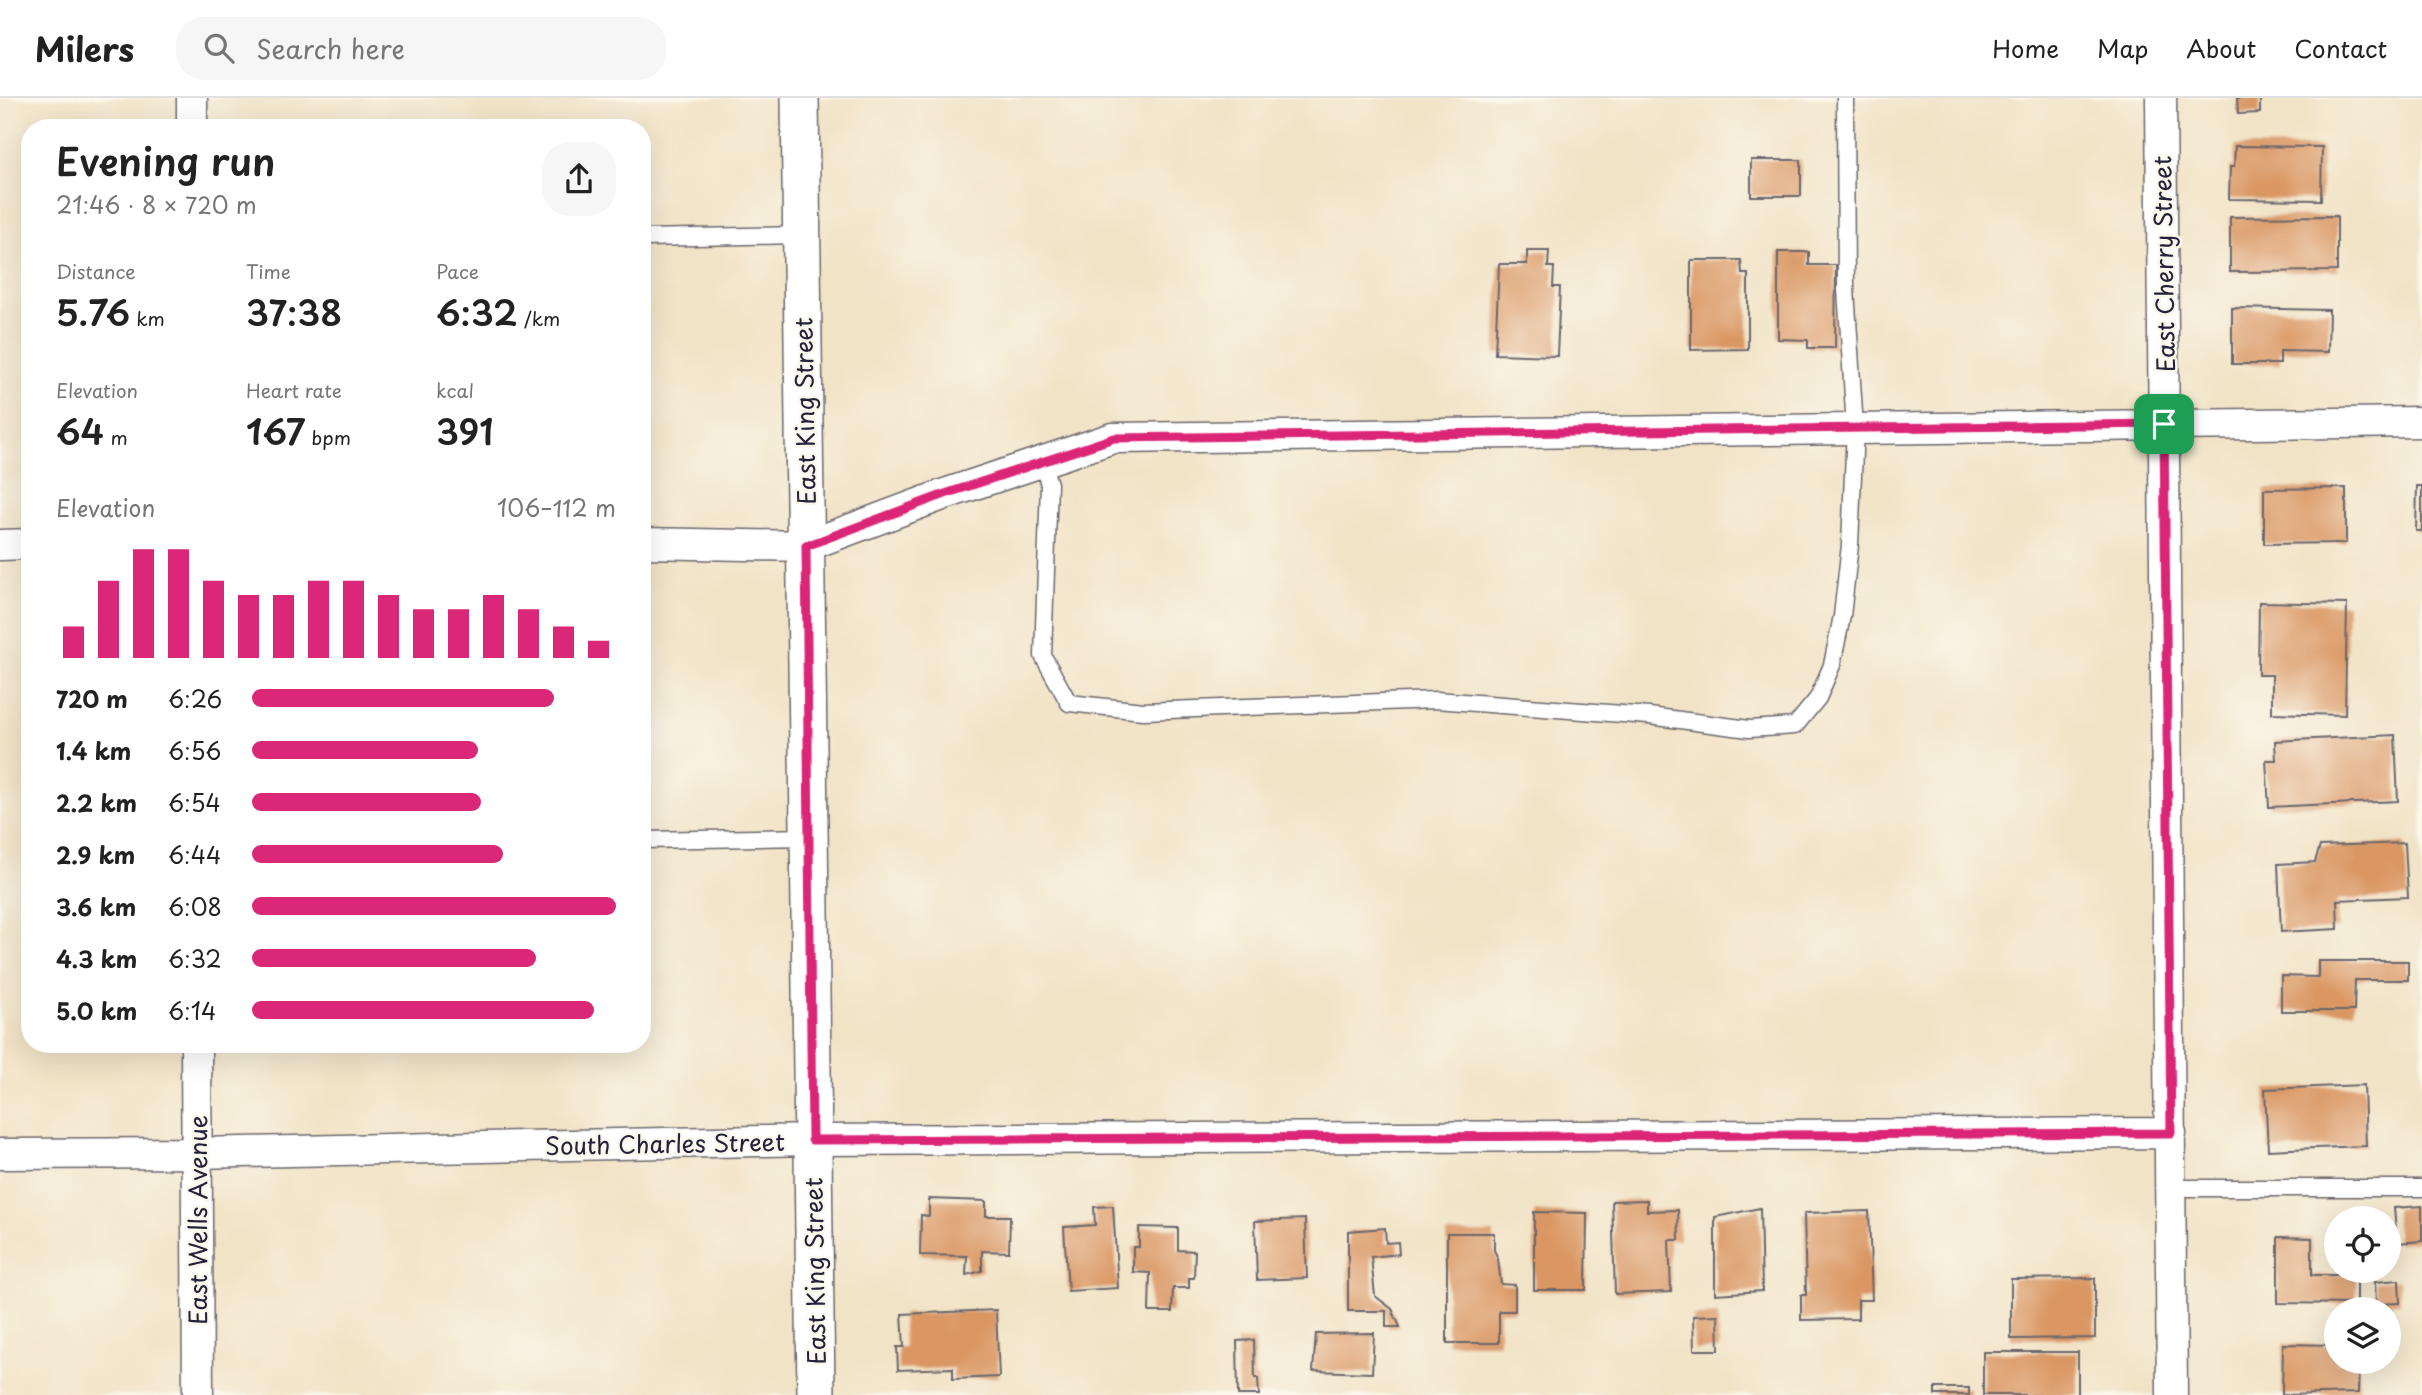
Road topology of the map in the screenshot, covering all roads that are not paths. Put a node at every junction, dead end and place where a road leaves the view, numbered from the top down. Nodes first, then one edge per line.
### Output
1 (192, 98) edge
2 (800, 98) edge
3 (1845, 98) edge
4 (2161, 98) edge
5 (192, 119) edge
6 (801, 235) junction
7 (651, 238) edge
8 (2422, 422) edge
9 (2164, 424) junction
10 (1856, 429) junction
11 (1042, 462) junction
12 (651, 543) edge
13 (21, 544) edge
14 (0, 545) edge
15 (806, 546) junction
16 (809, 837) junction
17 (651, 840) edge
18 (195, 1053) edge
19 (2171, 1133) junction
20 (812, 1140) junction
21 (197, 1153) junction
22 (0, 1154) edge
23 (2171, 1188) junction
24 (2422, 1188) edge
25 (198, 1395) edge
26 (816, 1395) edge
27 (2172, 1395) edge

1 - 5 street
2 - 6 street, East King Street
3 - 10 lane
4 - 9 street, East Cherry Street
6 - 7 lane
6 - 15 street, East King Street
8 - 9 street
9 - 10 street
9 - 19 street, East Cherry Street
10 - 11 street
10 - 11 lane
11 - 15 street
12 - 15 street
13 - 14 street
15 - 16 street, East King Street
16 - 17 lane
16 - 20 street, East King Street
18 - 21 street, East Wells Avenue
19 - 20 street, South Charles Street
19 - 23 street, East Cherry Street
20 - 21 street, South Charles Street
20 - 26 street, East King Street
21 - 22 street, South Charles Street
21 - 25 street, East Wells Avenue
23 - 24 lane
23 - 27 street, East Cherry Street

